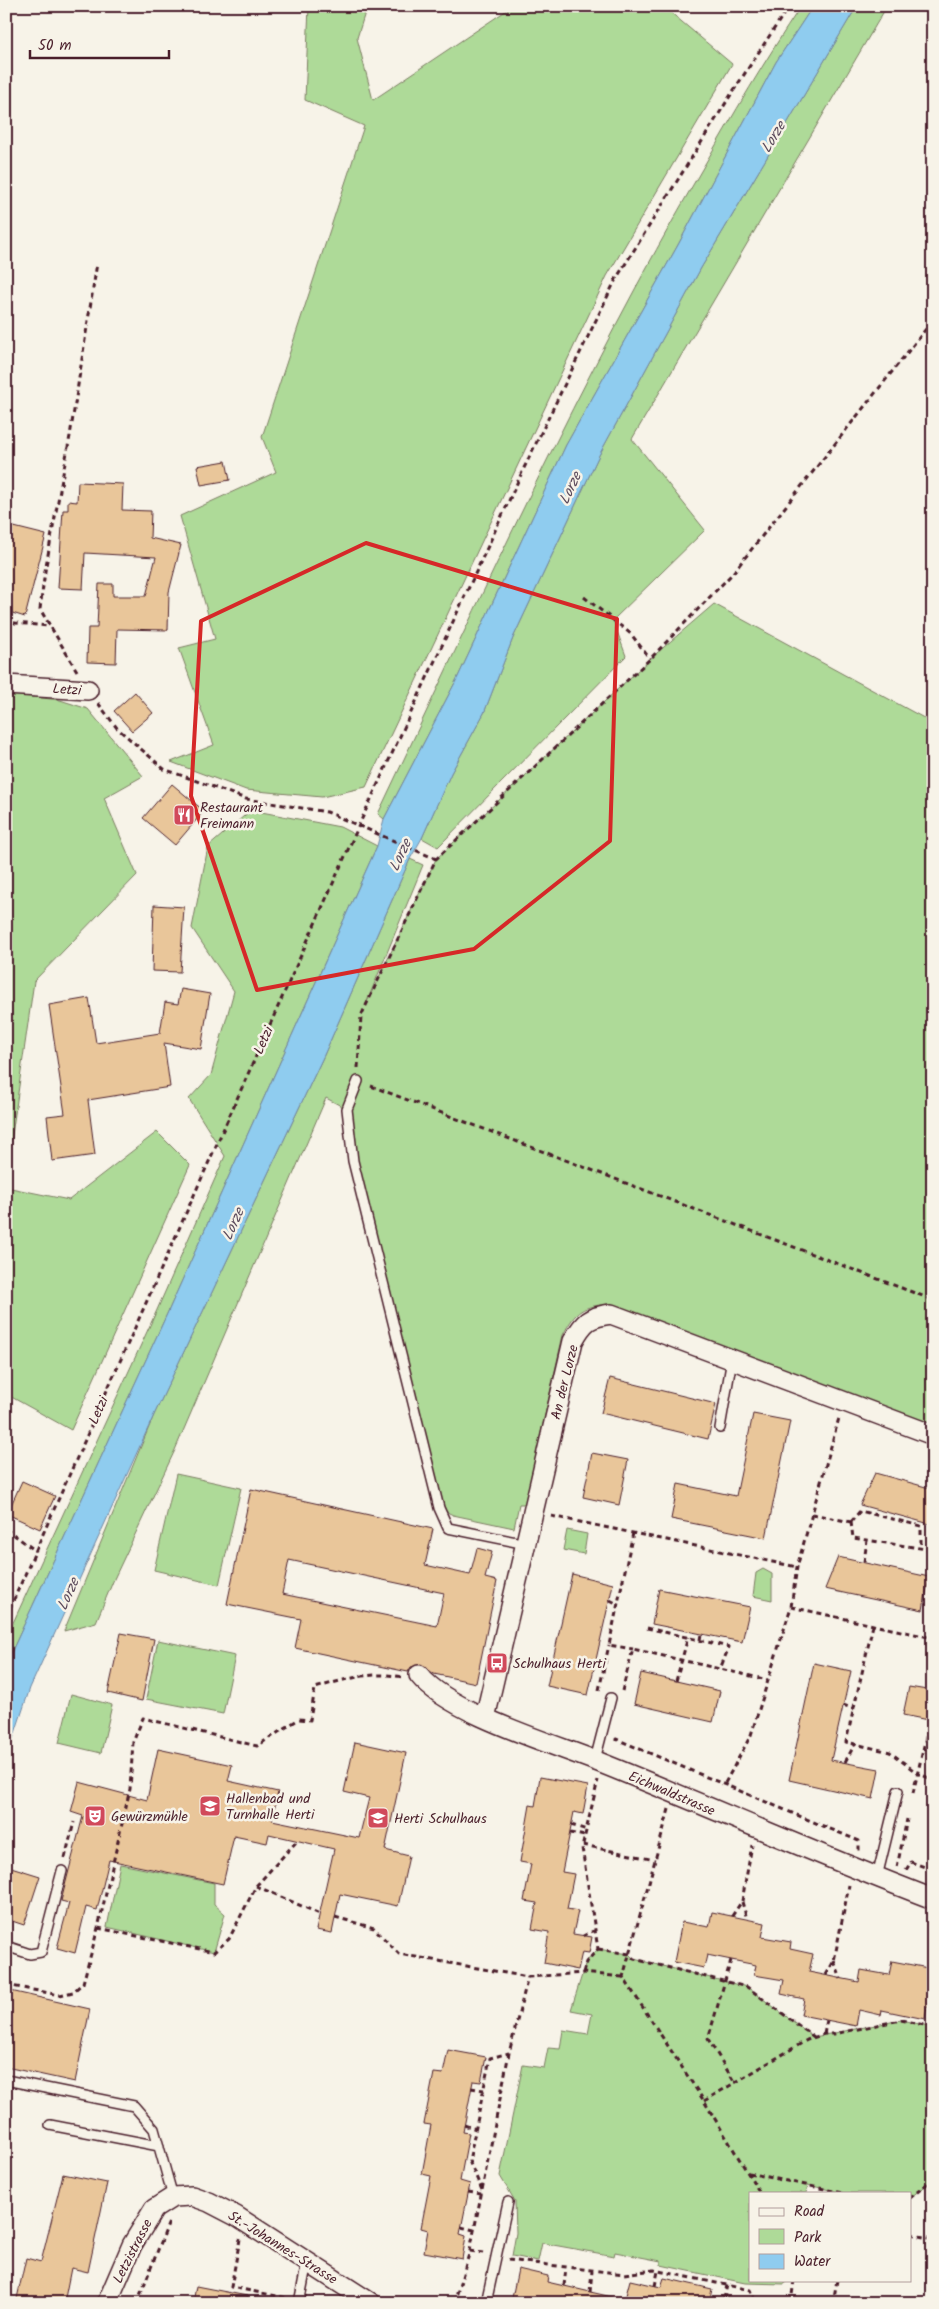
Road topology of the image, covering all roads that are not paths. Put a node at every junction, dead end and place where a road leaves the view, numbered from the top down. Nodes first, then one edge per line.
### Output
1 (6, 685) edge
2 (88, 690) road end
3 (358, 1081) road end
4 (732, 1359) junction
5 (720, 1428) dead end
6 (933, 1435) edge
7 (526, 1544) junction
8 (422, 1678) road end
9 (611, 1698) dead end
10 (485, 1718) junction
11 (601, 1766) junction
12 (898, 1791) dead end
13 (62, 1871) road end
14 (879, 1871) junction
15 (933, 1899) edge
16 (6, 1946) edge
17 (6, 2080) edge
18 (50, 2125) dead end
19 (159, 2146) junction
20 (182, 2196) junction
21 (508, 2202) dead end
22 (307, 2262) junction
23 (299, 2302) edge
24 (107, 2303) edge
25 (372, 2303) edge
26 (486, 2303) edge

1 - 2 street, Letzi
3 - 7 lane
4 - 5 lane
4 - 6 street, An der Lorze
4 - 7 street, An der Lorze
7 - 10 street, An der Lorze
8 - 10 street, Eichwaldstrasse
9 - 11 lane
10 - 11 street, Eichwaldstrasse
11 - 14 street, Eichwaldstrasse
12 - 14 lane
13 - 16 lane
14 - 15 street, Eichwaldstrasse
17 - 19 lane
18 - 19 lane
19 - 20 lane
20 - 22 street, St.-Johannes-Strasse
20 - 24 street, Letzistrasse
21 - 26 lane
22 - 23 lane
22 - 25 street, St.-Johannes-Strasse

